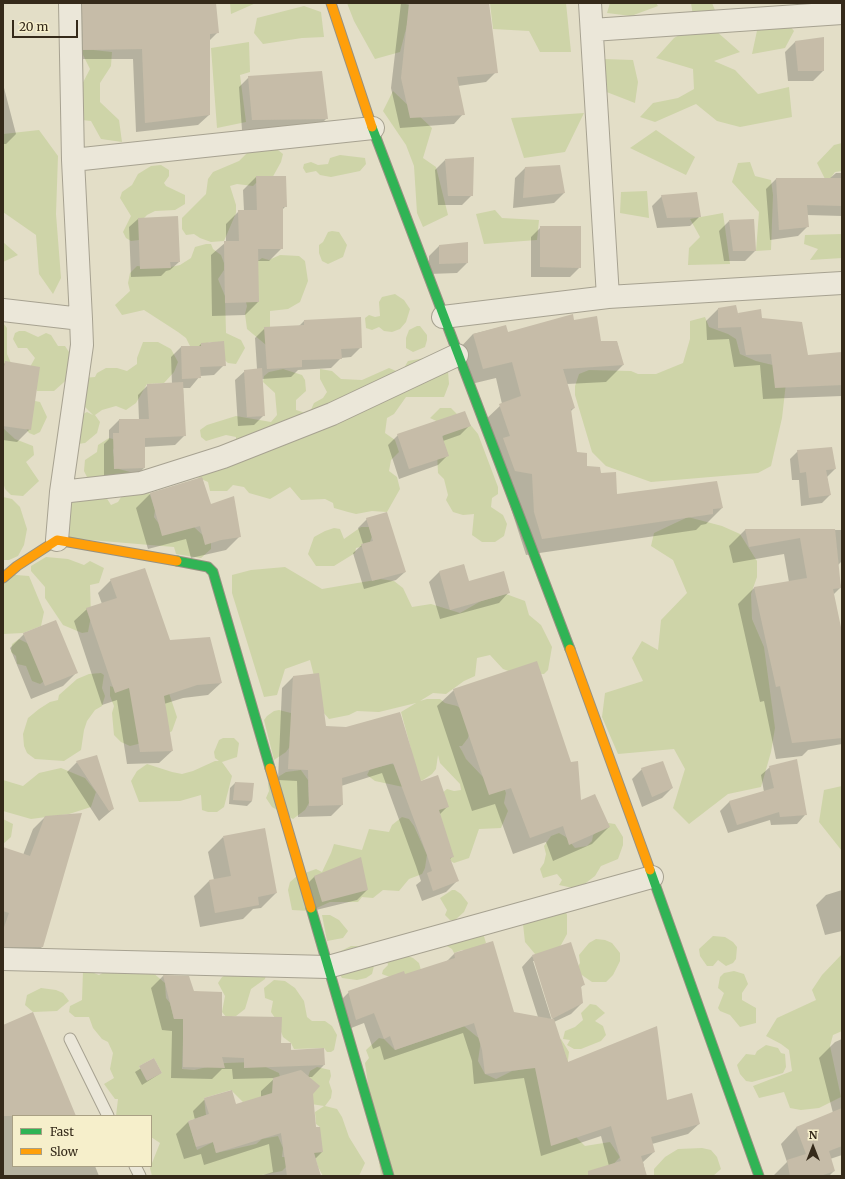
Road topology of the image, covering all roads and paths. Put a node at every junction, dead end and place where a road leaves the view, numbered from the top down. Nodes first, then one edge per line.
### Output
1 (70, 3) edge
2 (331, 3) edge
3 (590, 3) edge
4 (842, 13) edge
5 (592, 30) junction
6 (373, 128) junction
7 (73, 160) junction
8 (842, 283) edge
9 (608, 297) junction
10 (3, 310) edge
11 (443, 317) junction
12 (81, 319) junction
13 (457, 355) junction
14 (61, 492) junction
15 (57, 540) junction
16 (3, 578) edge
17 (652, 877) junction
18 (3, 959) edge
19 (328, 967) junction
20 (70, 1038) dead end
21 (108, 1115) edge
22 (136, 1167) edge
23 (140, 1176) edge
24 (389, 1176) edge
25 (759, 1176) edge

1 - 7 street
2 - 6 street
3 - 5 street
4 - 5 street
5 - 9 street
6 - 7 street
6 - 11 street
7 - 12 street
8 - 9 street
9 - 11 street
10 - 12 street
11 - 13 street
12 - 14 street
13 - 14 street
13 - 17 street
14 - 15 street
15 - 16 street
15 - 19 street
17 - 19 street
17 - 25 street
18 - 19 street
19 - 24 street
20 - 21 lane
22 - 23 lane

